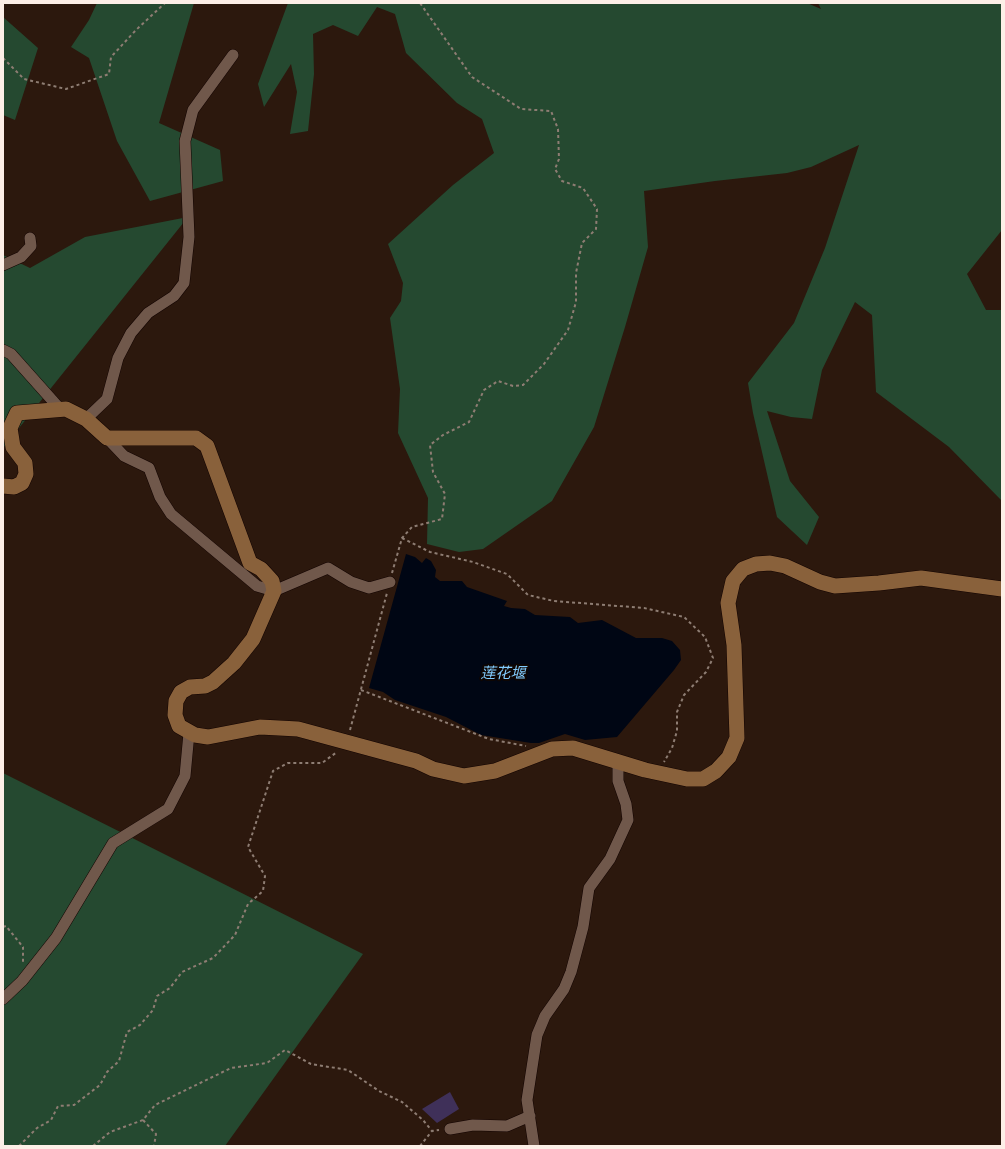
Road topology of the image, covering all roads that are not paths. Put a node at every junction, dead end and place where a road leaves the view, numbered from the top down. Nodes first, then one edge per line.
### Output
1 (233, 55) dead end
2 (30, 238) dead end
3 (3, 264) edge
4 (3, 350) edge
5 (60, 409) junction
6 (86, 419) junction
7 (107, 438) junction
8 (3, 486) edge
9 (390, 582) road end
10 (1002, 590) edge
11 (274, 591) junction
12 (188, 732) junction
13 (618, 762) junction
14 (3, 999) edge
15 (530, 1116) junction
16 (450, 1129) road end
17 (534, 1146) edge

1 - 6 street
2 - 3 street
4 - 5 street
5 - 6 street
5 - 8 street
6 - 7 street
7 - 11 street
7 - 11 street
9 - 11 street
10 - 13 street
11 - 12 street
12 - 13 street
12 - 14 street
13 - 15 street
15 - 16 street
15 - 17 street

